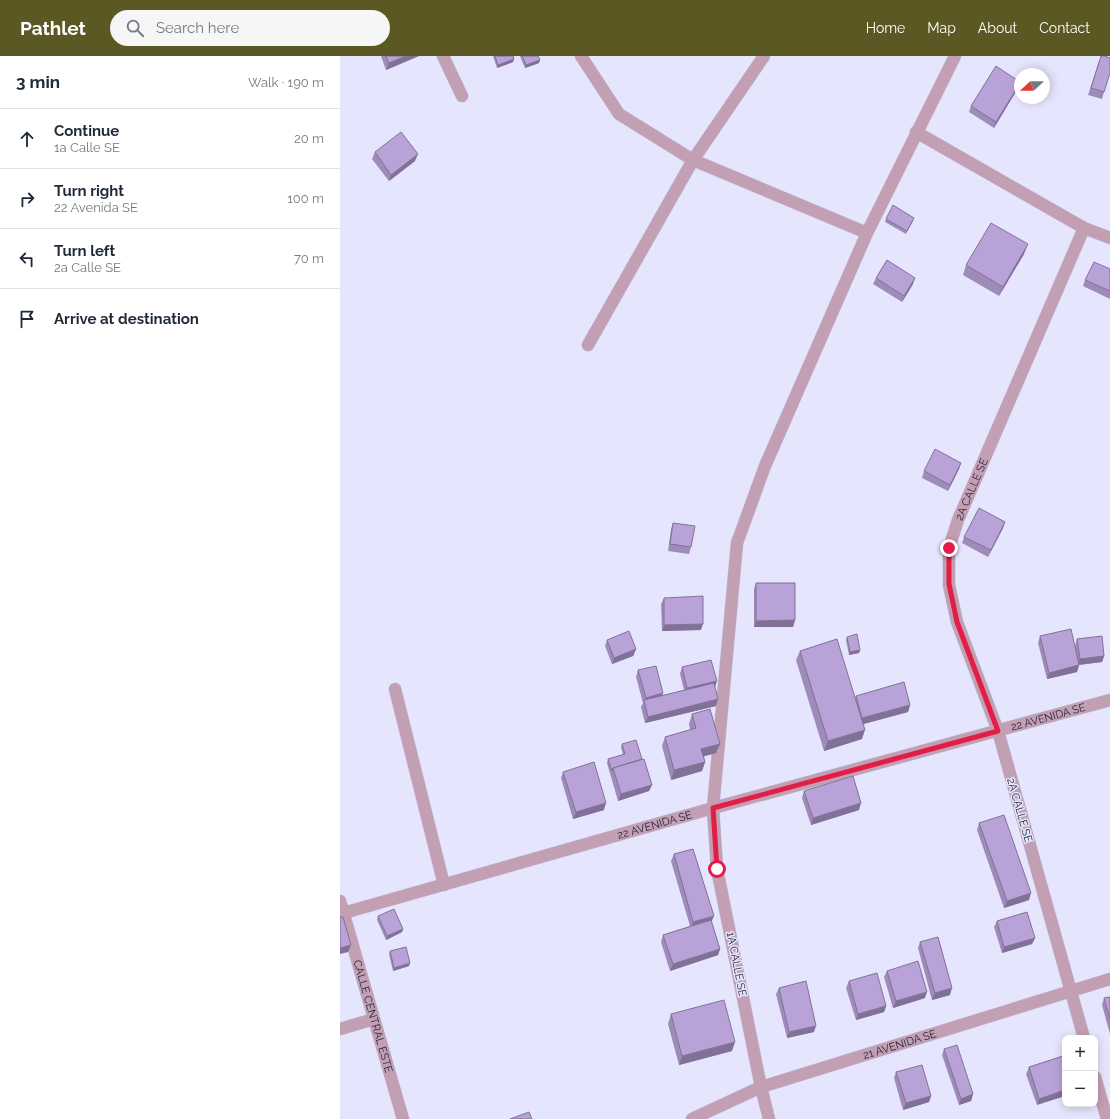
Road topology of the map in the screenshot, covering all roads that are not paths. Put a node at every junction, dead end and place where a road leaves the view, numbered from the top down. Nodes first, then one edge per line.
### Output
1 (443, 56) edge
2 (581, 56) edge
3 (764, 56) edge
4 (955, 56) edge
5 (462, 96) dead end
6 (916, 132) junction
7 (694, 160) junction
8 (1084, 228) junction
9 (867, 233) junction
10 (1110, 238) edge
11 (588, 345) dead end
12 (395, 688) dead end
13 (1110, 700) edge
14 (998, 731) junction
15 (713, 808) junction
16 (444, 885) junction
17 (340, 901) edge
18 (342, 914) edge
19 (1110, 979) edge
20 (1071, 991) junction
21 (374, 1019) junction
22 (340, 1028) edge
23 (1083, 1035) edge
24 (761, 1087) junction
25 (1098, 1088) edge
26 (402, 1119) edge
27 (692, 1119) edge
28 (769, 1119) edge
29 (1107, 1119) edge

1 - 5 street
2 - 7 street
3 - 7 street
4 - 6 street, 1A CALLE SE
6 - 8 street
6 - 9 street, 1A CALLE SE
7 - 9 street
7 - 11 street
8 - 10 street
8 - 14 street, 2A CALLE SE
9 - 15 street, 1A CALLE SE
12 - 16 street
13 - 14 street, 22 AVENIDA SE
14 - 15 street, 22 AVENIDA SE
14 - 20 street, 2A CALLE SE
15 - 16 street, 22 AVENIDA SE
15 - 24 street, 1A CALLE SE
16 - 18 street, 22 AVENIDA SE
17 - 18 street, CALLE CENTRAL ESTE
18 - 21 street, CALLE CENTRAL ESTE
19 - 20 street, 21 AVENIDA SE
20 - 23 street, 2A CALLE SE
20 - 24 street, 21 AVENIDA SE
21 - 22 street
21 - 26 street, CALLE CENTRAL ESTE
24 - 27 street, 21 AVENIDA SE
24 - 28 street, 1A CALLE SE
25 - 29 street

